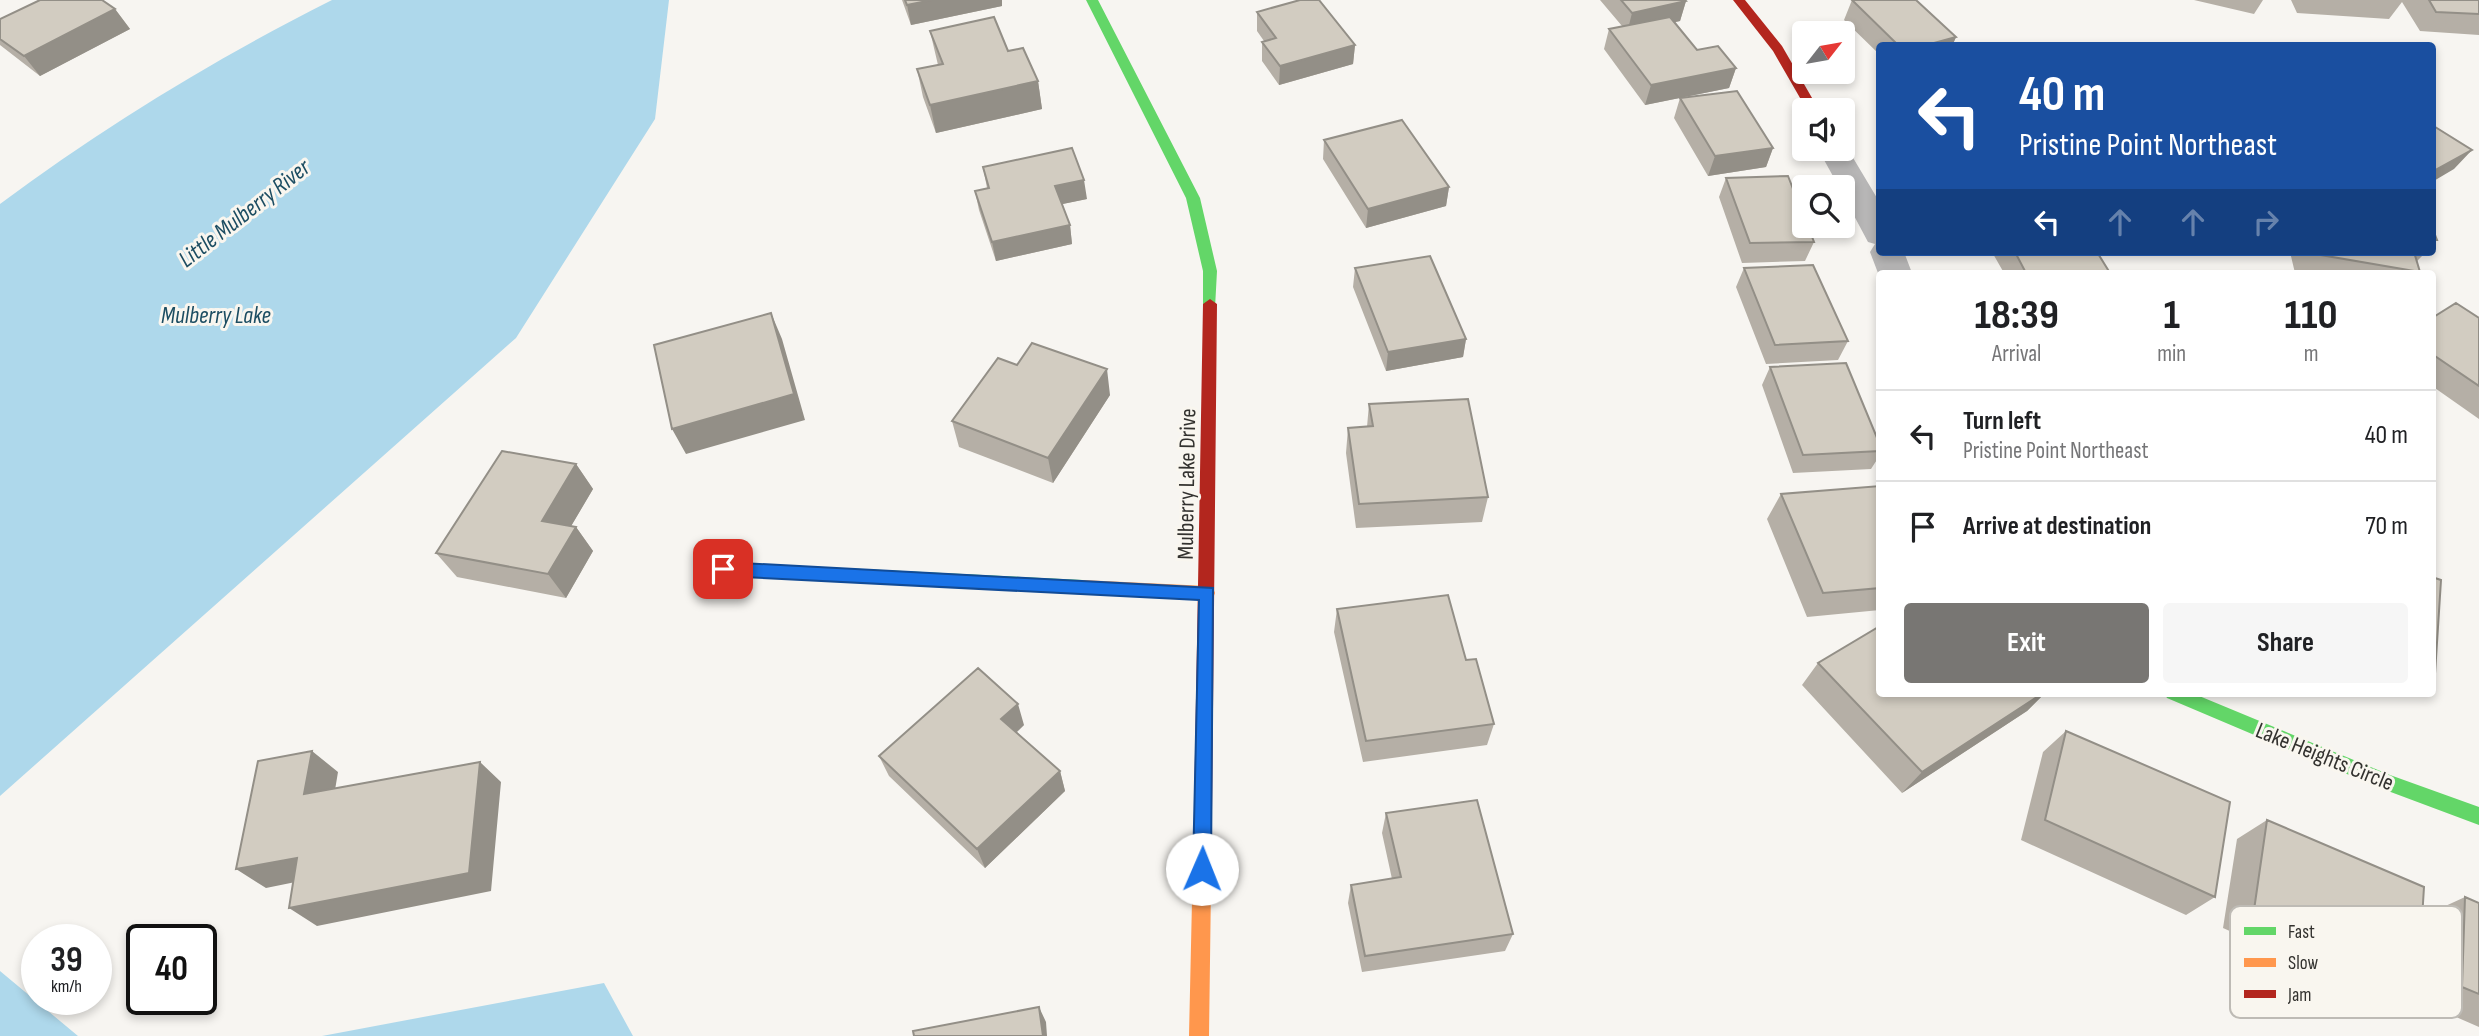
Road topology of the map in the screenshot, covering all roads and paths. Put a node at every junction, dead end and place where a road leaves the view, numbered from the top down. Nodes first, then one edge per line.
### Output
1 (1092, 0) edge
2 (1739, 0) edge
3 (1805, 98) edge
4 (1840, 161) edge
5 (1876, 227) edge
6 (723, 569) dead end
7 (1207, 593) junction
8 (2183, 697) edge
9 (2479, 816) edge
10 (1199, 1036) edge

1 - 7 street, Mulberry Lake Drive
2 - 3 street
4 - 5 street
6 - 7 street
7 - 10 street, Mulberry Lake Drive
8 - 9 street, Lake Heights Circle

